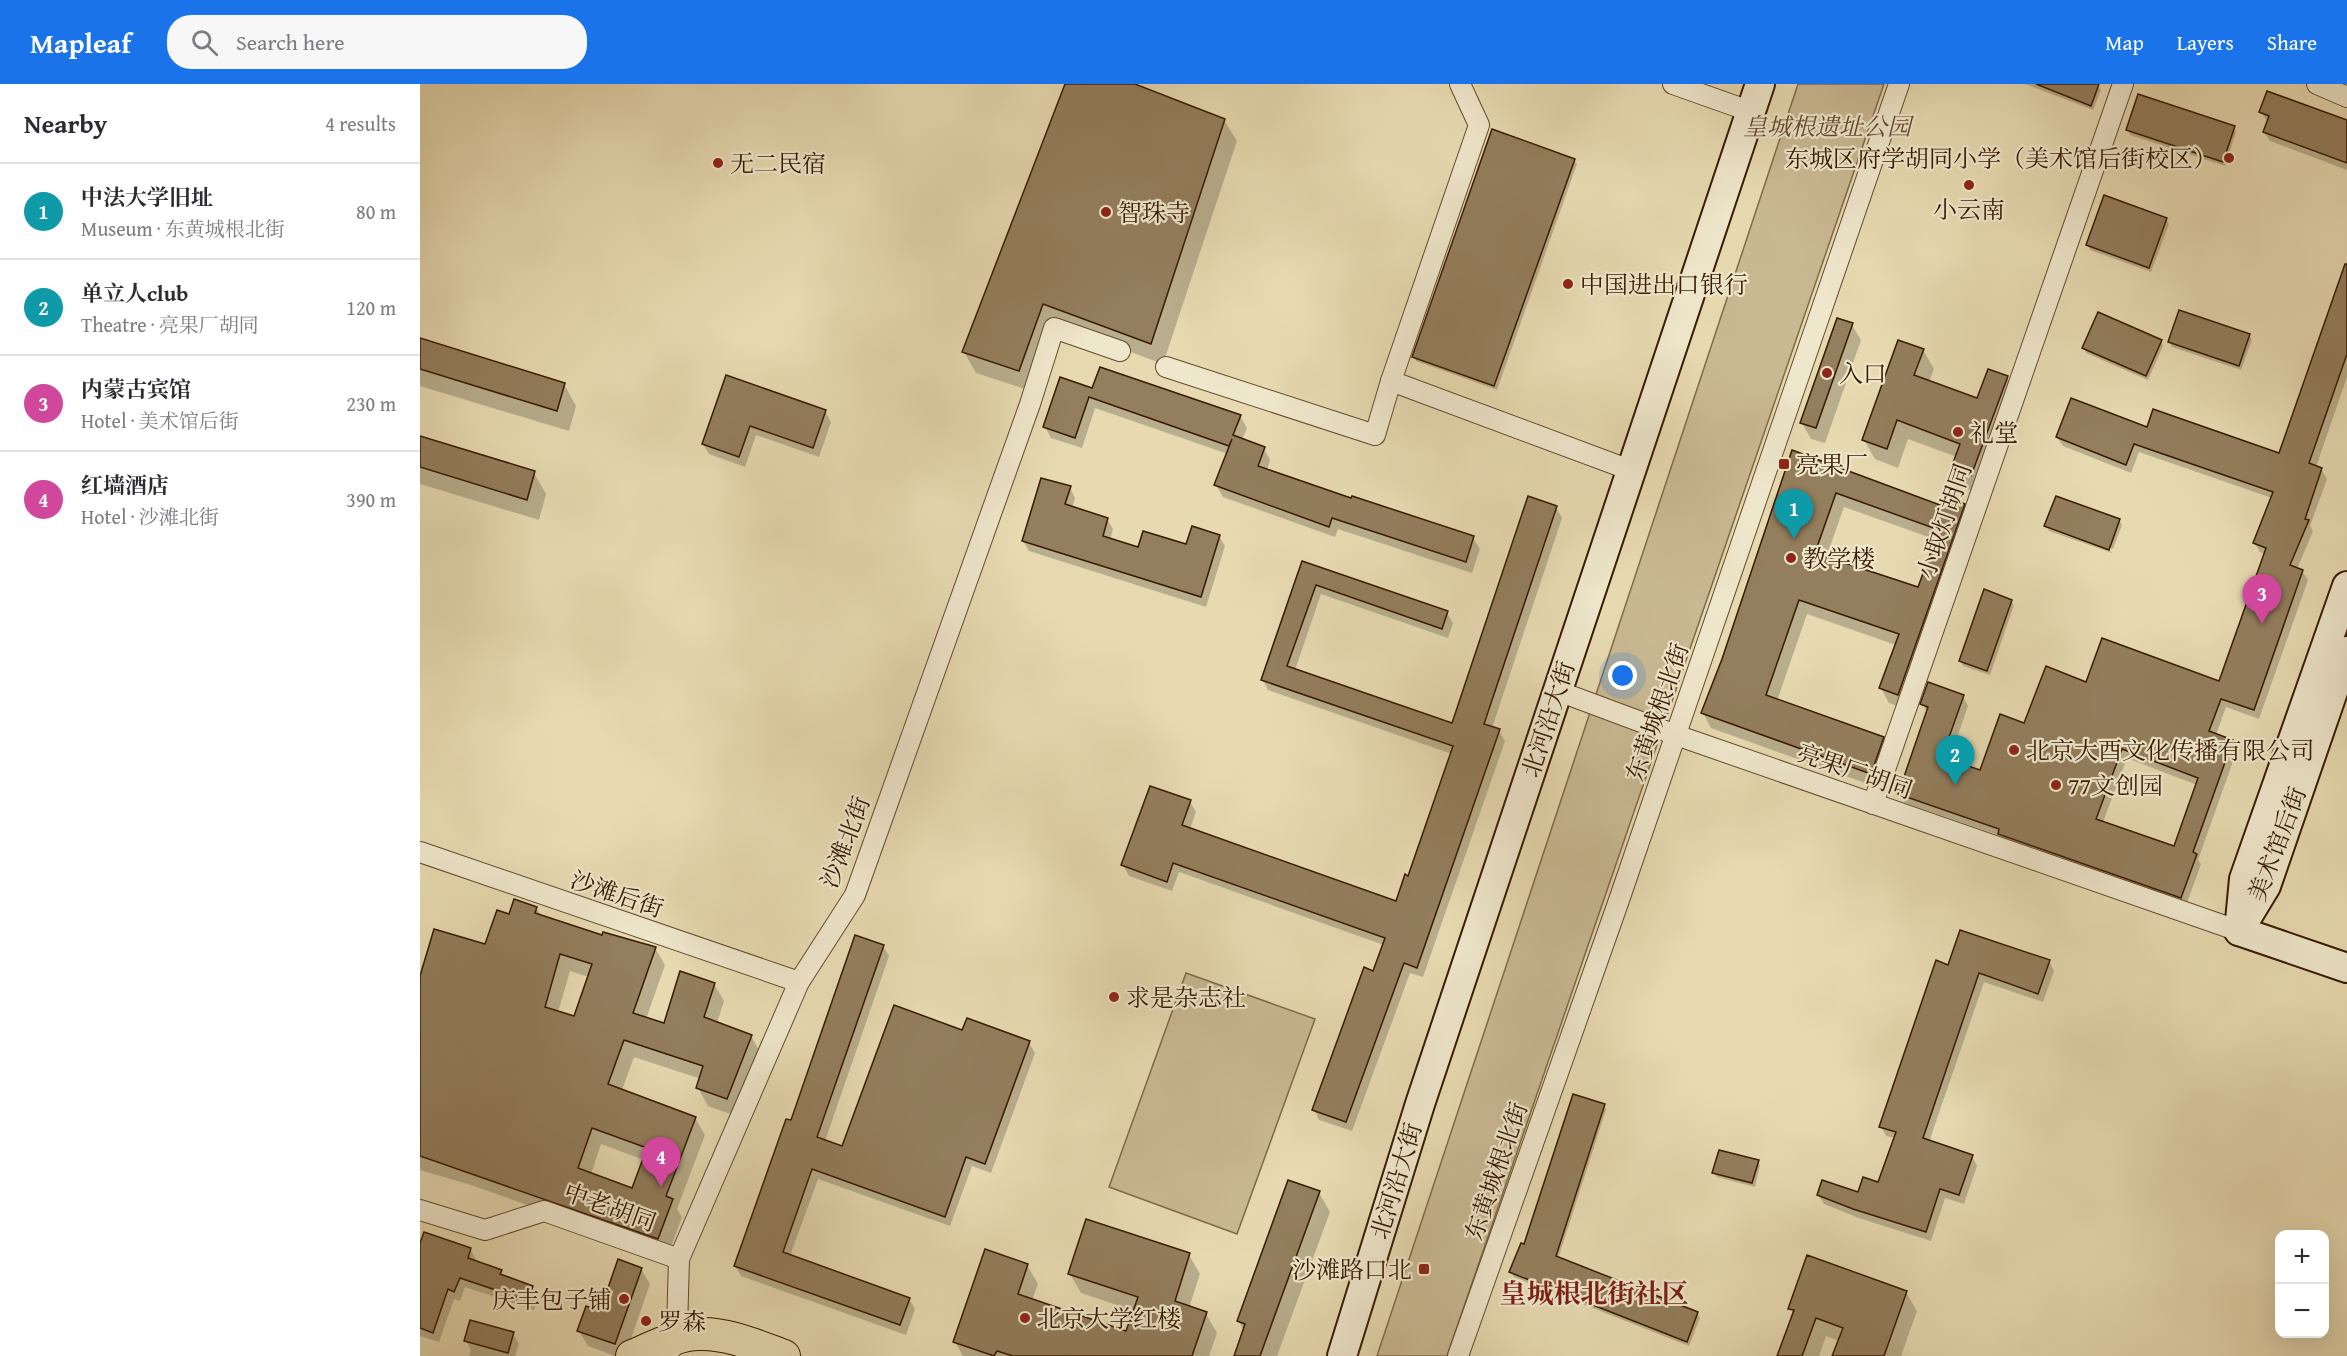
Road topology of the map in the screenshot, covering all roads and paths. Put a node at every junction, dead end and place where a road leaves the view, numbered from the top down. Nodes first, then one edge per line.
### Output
1 (1461, 84) edge
2 (1673, 84) edge
3 (1760, 84) edge
4 (1899, 84) edge
5 (2123, 84) edge
6 (2317, 84) edge
7 (2347, 97) edge
8 (1752, 112) junction
9 (1120, 351) dead end
10 (1166, 367) dead end
11 (1391, 381) junction
12 (1630, 470) junction
13 (2347, 586) edge
14 (2347, 651) edge
15 (1558, 691) junction
16 (1676, 735) junction
17 (1873, 804) junction
18 (420, 852) edge
19 (2239, 931) junction
20 (2347, 968) edge
21 (799, 982) junction
22 (420, 1210) edge
23 (679, 1259) junction
24 (673, 1348) edge
25 (632, 1356) edge
26 (784, 1356) edge
27 (1342, 1356) edge
28 (1458, 1356) edge

1 - 11 street
2 - 8 street
3 - 8 main road, 北河沿大街
4 - 16 street, 东黄城根北街
5 - 17 street, 小取灯胡同
6 - 7 street
8 - 12 main road, 北河沿大街
9 - 21 street, 沙滩北街
10 - 11 street
11 - 12 street
12 - 15 main road, 北河沿大街
13 - 19 main road, 美术馆后街
14 - 19 main road, 美术馆后街
15 - 16 street, 亮果厂胡同
15 - 27 main road, 北河沿大街
16 - 17 street, 亮果厂胡同
16 - 28 street, 东黄城根北街
17 - 19 street, 亮果厂胡同
18 - 21 street, 沙滩后街
19 - 20 main road
21 - 23 street, 沙滩北街
22 - 23 street, 中老胡同
23 - 24 street, 沙滩北街
24 - 25 main road
24 - 26 main road

